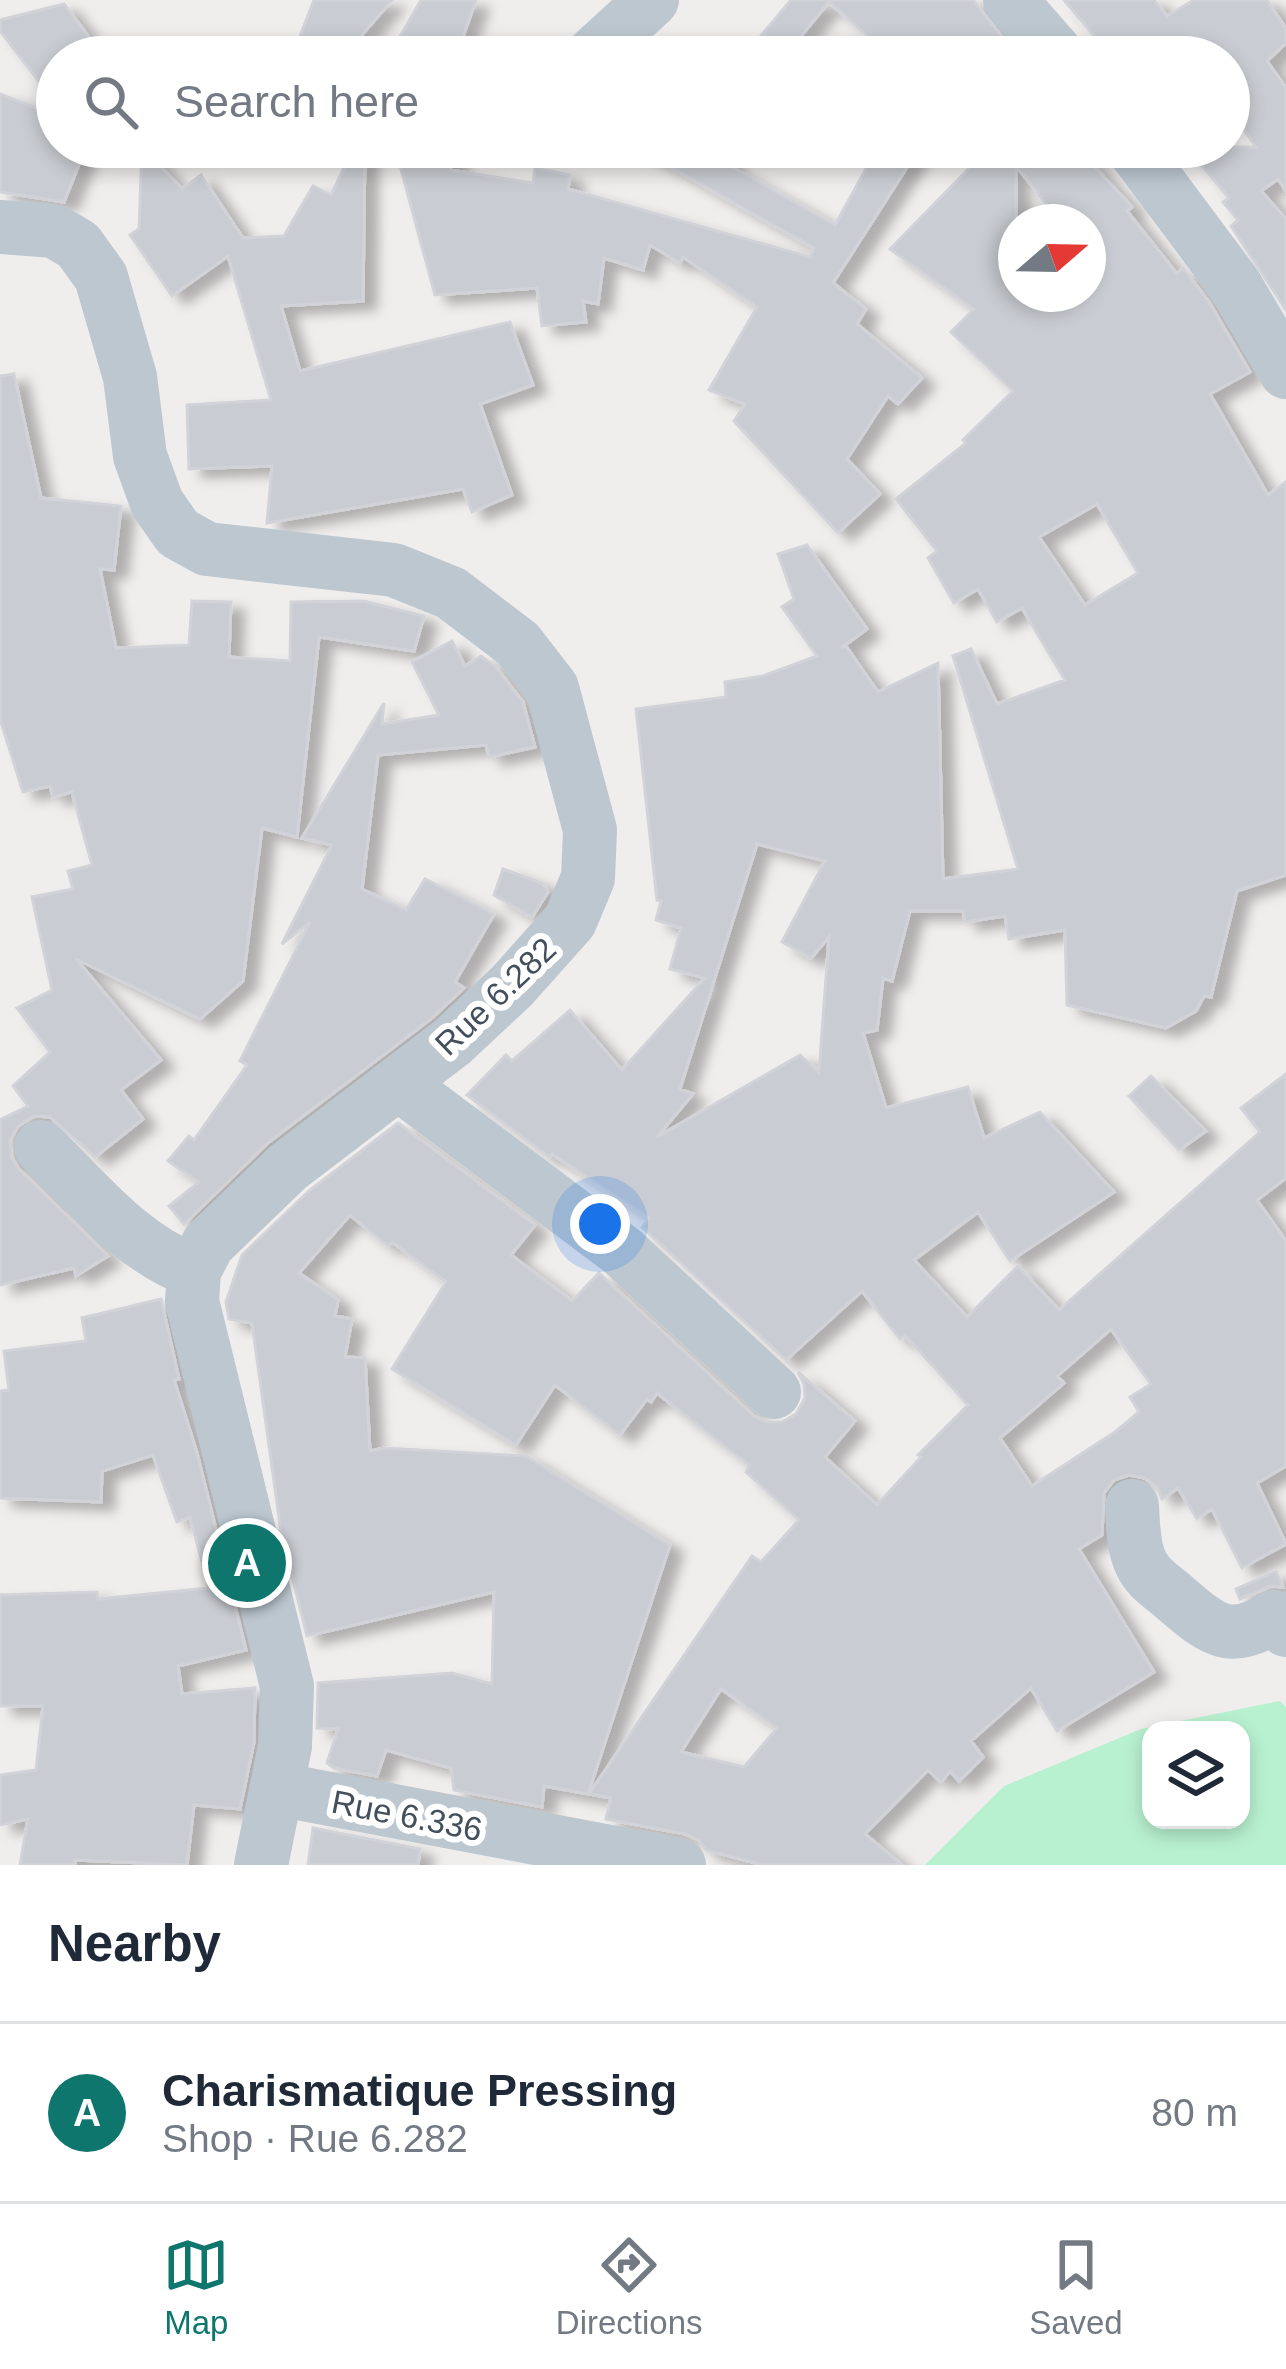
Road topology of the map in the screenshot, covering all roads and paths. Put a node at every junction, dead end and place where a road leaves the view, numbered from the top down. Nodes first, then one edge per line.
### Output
1 (652, 0) edge
2 (1010, 0) edge
3 (613, 36) edge
4 (1042, 36) edge
5 (1148, 168) edge
6 (0, 227) edge
7 (1286, 372) edge
8 (399, 1084) junction
9 (41, 1147) dead end
10 (194, 1271) junction
11 (774, 1392) dead end
12 (1132, 1506) dead end
13 (1286, 1630) edge
14 (277, 1790) junction
15 (261, 1865) edge
16 (679, 1865) edge

1 - 3 street
2 - 4 street
5 - 7 street
6 - 8 street, Rue 6.282
8 - 10 street, Rue 6.282
8 - 11 street
9 - 10 street
10 - 14 street
12 - 13 street
14 - 15 street
14 - 16 street, Rue 6.336

